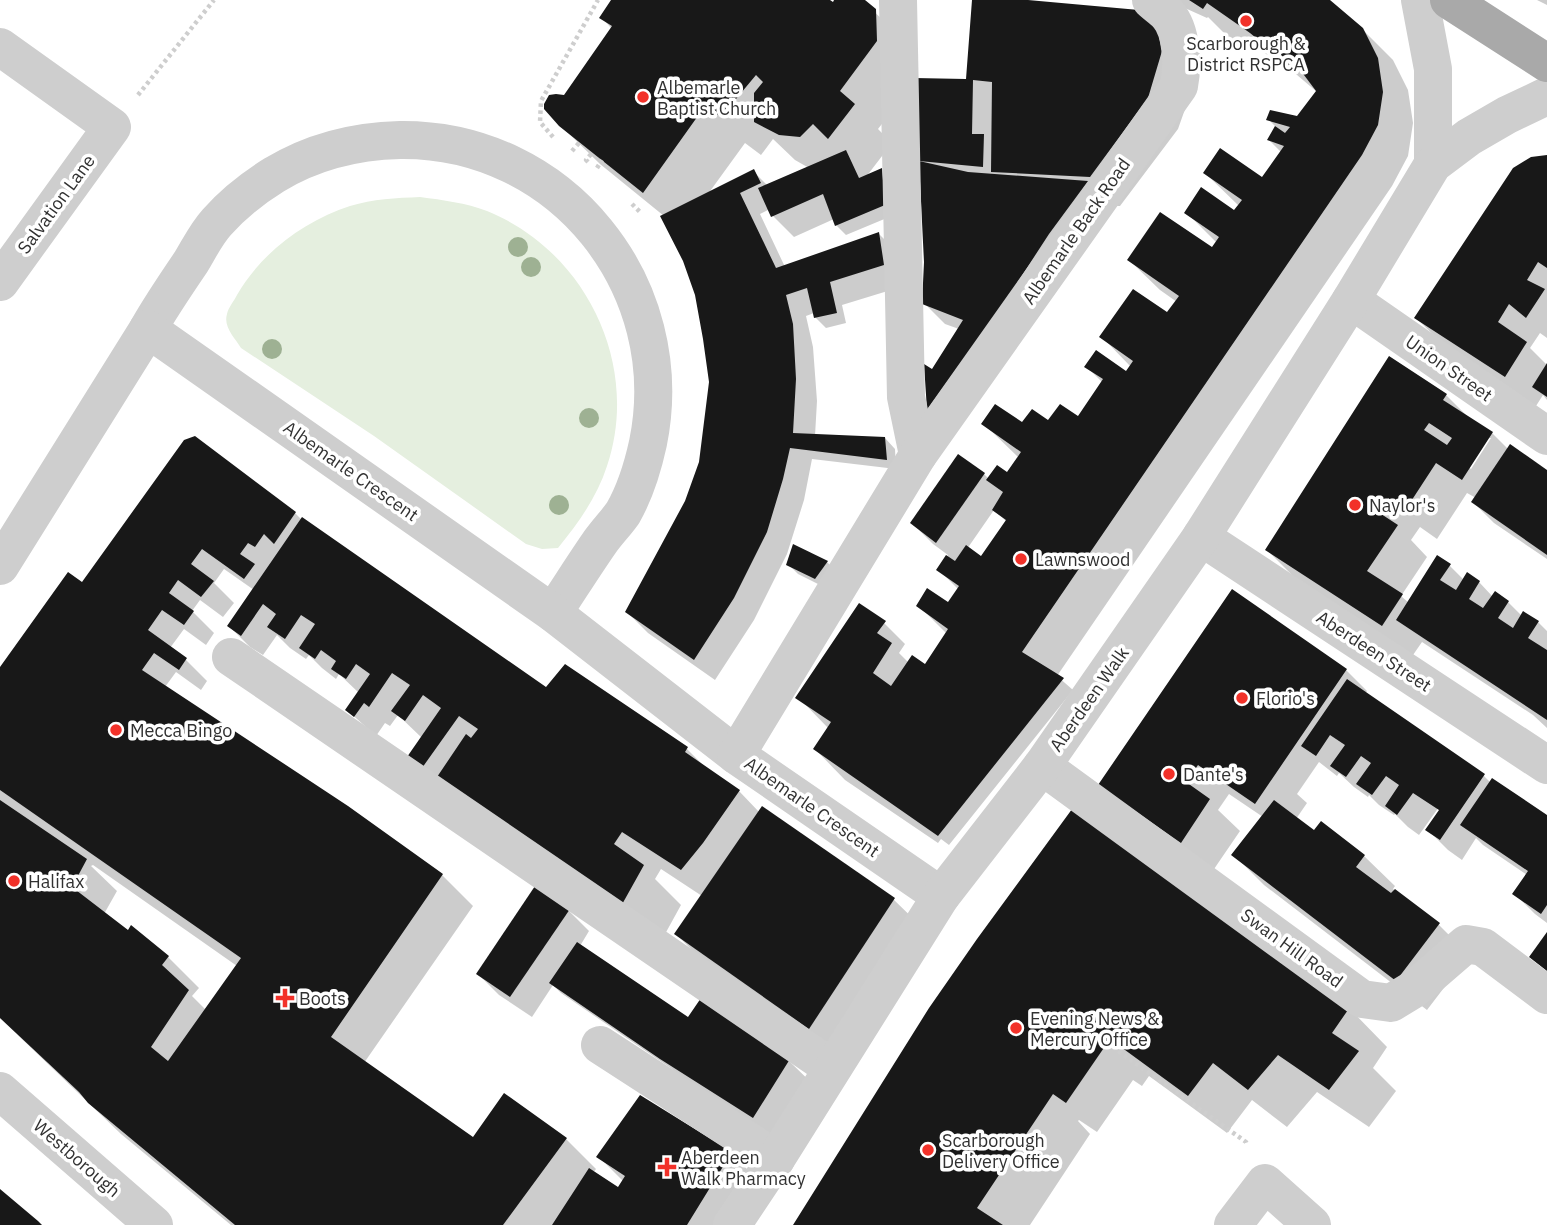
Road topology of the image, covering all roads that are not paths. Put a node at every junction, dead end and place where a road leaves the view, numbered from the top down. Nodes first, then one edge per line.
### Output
1 (898, 0) edge
2 (1151, 0) edge
3 (1420, 0) edge
4 (1449, 0) edge
5 (0, 47) edge
6 (1547, 63) edge
7 (1547, 96) edge
8 (1433, 164) junction
9 (0, 282) edge
10 (1351, 300) junction
11 (148, 329) junction
12 (1547, 436) edge
13 (918, 456) junction
14 (1201, 537) junction
15 (0, 566) edge
16 (553, 613) junction
17 (231, 657) dead end
18 (736, 755) junction
19 (1547, 765) edge
20 (1042, 766) junction
21 (941, 896) junction
22 (1547, 995) edge
23 (600, 1045) dead end
24 (832, 1068) junction
25 (0, 1091) edge
26 (776, 1159) junction
27 (154, 1225) edge
28 (732, 1225) edge
29 (1233, 1225) edge
30 (1312, 1225) edge

1 - 13 street
2 - 13 street, Albemarle Back Road
3 - 8 street
4 - 6 main road
5 - 9 street, Salvation Lane
7 - 8 street, Aberdeen Walk
8 - 10 street, Aberdeen Walk
10 - 12 street, Union Street
10 - 14 street, Aberdeen Walk
11 - 15 street
11 - 16 street, Albemarle Crescent
11 - 16 street
13 - 18 street, Albemarle Back Road
14 - 19 street, Aberdeen Street
14 - 20 street, Aberdeen Walk
16 - 18 street, Albemarle Crescent
17 - 24 street
18 - 21 street, Albemarle Crescent
20 - 21 street, Aberdeen Walk
20 - 22 street, Swan Hill Road
21 - 24 street, Aberdeen Walk
23 - 26 street
24 - 26 street, Aberdeen Walk
25 - 27 street, Westborough
26 - 28 street, Aberdeen Walk
29 - 30 street

